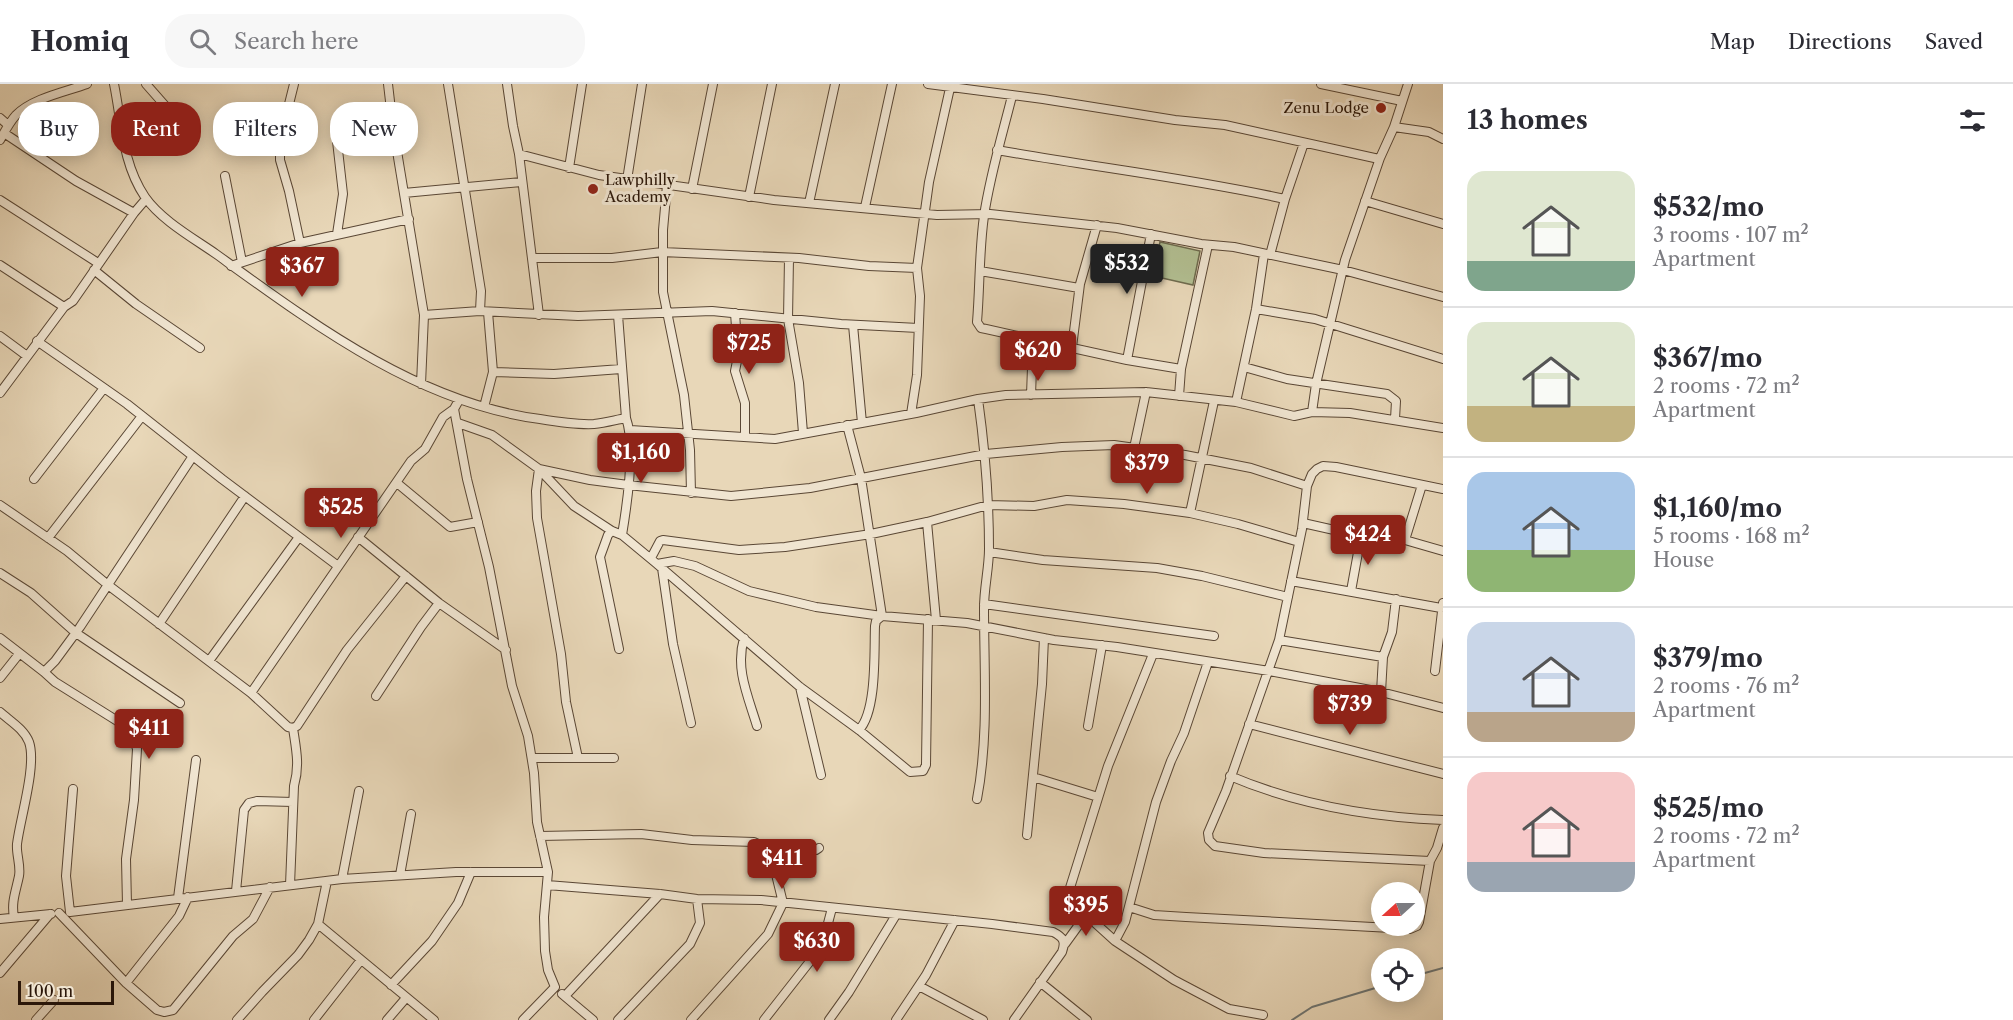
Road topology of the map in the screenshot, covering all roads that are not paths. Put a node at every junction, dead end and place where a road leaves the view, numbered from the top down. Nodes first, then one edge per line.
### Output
1 (87, 84) edge
2 (114, 84) edge
3 (146, 84) edge
4 (294, 84) edge
5 (388, 84) edge
6 (448, 84) edge
7 (507, 84) edge
8 (580, 84) edge
9 (642, 84) edge
10 (713, 84) edge
11 (772, 84) edge
12 (835, 84) edge
13 (892, 84) edge
14 (928, 84) edge
15 (1321, 84) edge
16 (1408, 84) edge
17 (950, 88) junction
18 (1012, 96) junction
19 (1402, 101) junction
20 (162, 102) edge
21 (0, 118) edge
22 (1394, 127) junction
23 (4, 132) edge
24 (1443, 139) edge
25 (1305, 144) junction
26 (997, 150) junction
27 (519, 154) junction
28 (339, 156) edge
29 (1380, 159) junction
30 (569, 168) junction
31 (225, 176) dead end
32 (627, 180) junction
33 (521, 182) junction
34 (667, 185) junction
35 (463, 188) junction
36 (692, 189) junction
37 (404, 193) junction
38 (749, 197) junction
39 (146, 199) junction
40 (1285, 199) junction
41 (0, 200) edge
42 (1365, 201) junction
43 (809, 203) junction
44 (866, 207) junction
45 (134, 213) junction
46 (926, 213) junction
47 (984, 215) junction
48 (409, 219) junction
49 (1443, 224) edge
50 (1097, 225) junction
51 (337, 234) junction
52 (1151, 234) junction
53 (300, 243) junction
54 (1208, 245) junction
55 (662, 252) junction
56 (1267, 255) junction
57 (533, 258) junction
58 (789, 258) junction
59 (242, 262) junction
60 (0, 265) edge
61 (231, 266) junction
62 (96, 267) junction
63 (917, 268) junction
64 (1343, 270) junction
65 (980, 271) junction
66 (1079, 288) junction
67 (1443, 297) edge
68 (64, 307) junction
69 (1256, 309) junction
70 (484, 312) junction
71 (735, 313) junction
72 (668, 314) junction
73 (424, 315) junction
74 (539, 315) junction
75 (618, 315) junction
76 (788, 319) junction
77 (1330, 324) junction
78 (853, 325) junction
79 (918, 328) junction
80 (0, 336) edge
81 (1033, 340) junction
82 (37, 341) junction
83 (1072, 347) junction
84 (200, 348) dead end
85 (27, 356) junction
86 (1443, 359) edge
87 (1127, 360) junction
88 (1244, 368) junction
89 (621, 369) junction
90 (1182, 369) junction
91 (493, 372) junction
92 (422, 384) junction
93 (1316, 384) junction
94 (104, 388) junction
95 (1146, 392) junction
96 (0, 393) edge
97 (1031, 395) junction
98 (1179, 396) junction
99 (978, 399) junction
100 (459, 400) junction
101 (1214, 401) junction
102 (1236, 402) junction
103 (484, 407) junction
104 (454, 409) junction
105 (1312, 412) junction
106 (911, 414) junction
107 (142, 416) junction
108 (626, 418) junction
109 (1395, 419) junction
110 (458, 423) junction
111 (862, 423) junction
112 (847, 426) junction
113 (1443, 428) edge
114 (630, 430) junction
115 (803, 433) junction
116 (688, 434) junction
117 (745, 437) junction
118 (1134, 448) junction
119 (986, 454) junction
120 (193, 456) junction
121 (1202, 458) junction
122 (539, 469) junction
123 (861, 478) junction
124 (34, 479) dead end
125 (398, 483) junction
126 (628, 485) junction
127 (1422, 485) junction
128 (1307, 486) junction
129 (1443, 489) edge
130 (691, 493) junction
131 (245, 496) junction
132 (0, 505) edge
133 (988, 505) junction
134 (1190, 513) junction
135 (478, 522) junction
136 (927, 522) junction
137 (1303, 523) junction
138 (612, 531) junction
139 (871, 534) junction
140 (621, 535) junction
141 (1361, 536) junction
142 (299, 537) junction
143 (358, 537) junction
144 (48, 538) junction
145 (1405, 540) junction
146 (1299, 542) junction
147 (1443, 551) edge
148 (989, 552) junction
149 (657, 563) junction
150 (338, 566) junction
151 (0, 573) edge
152 (406, 576) junction
153 (1291, 581) junction
154 (108, 585) junction
155 (1351, 591) junction
156 (1288, 597) junction
157 (1396, 599) junction
158 (439, 603) junction
159 (984, 604) junction
160 (1442, 605) edge
161 (882, 616) junction
162 (932, 620) junction
163 (1442, 623) edge
164 (159, 624) junction
165 (984, 626) junction
166 (76, 633) junction
167 (1214, 636) dead end
168 (0, 638) edge
169 (744, 638) junction
170 (1044, 638) junction
171 (1441, 638) edge
172 (1278, 640) junction
173 (1102, 645) junction
174 (619, 649) dead end
175 (506, 650) junction
176 (20, 654) junction
177 (1153, 654) junction
178 (1383, 657) junction
179 (209, 661) junction
180 (1208, 662) junction
181 (1269, 671) junction
182 (1435, 671) dead end
183 (44, 672) junction
184 (0, 678) edge
185 (800, 687) junction
186 (1381, 692) junction
187 (251, 693) junction
188 (376, 696) dead end
189 (180, 703) dead end
190 (1443, 708) edge
191 (0, 712) edge
192 (691, 723) dead end
193 (1249, 724) junction
194 (757, 726) dead end
195 (1088, 726) dead end
196 (292, 728) junction
197 (860, 730) junction
198 (532, 758) junction
199 (578, 758) junction
200 (614, 758) dead end
201 (196, 760) dead end
202 (1443, 774) edge
203 (821, 776) dead end
204 (1230, 776) junction
205 (1033, 777) junction
206 (73, 789) dead end
207 (359, 791) dead end
208 (1098, 797) junction
209 (977, 799) dead end
210 (293, 802) junction
211 (411, 814) dead end
212 (1443, 820) edge
213 (1443, 828) edge
214 (1027, 835) dead end
215 (540, 836) junction
216 (819, 848) dead end
217 (773, 850) junction
218 (1430, 861) junction
219 (471, 872) junction
220 (548, 872) junction
221 (400, 875) junction
222 (342, 879) junction
223 (327, 881) junction
224 (290, 885) junction
225 (547, 885) junction
226 (270, 887) junction
227 (236, 891) junction
228 (660, 894) junction
229 (188, 897) junction
230 (178, 898) junction
231 (697, 899) junction
232 (783, 903) junction
233 (127, 905) junction
234 (1129, 907) junction
235 (832, 908) junction
236 (70, 912) junction
237 (59, 913) junction
238 (50, 914) junction
239 (896, 915) junction
240 (1086, 915) junction
241 (14, 917) junction
242 (0, 919) edge
243 (955, 920) junction
244 (318, 924) junction
245 (1115, 941) junction
246 (1065, 944) junction
247 (361, 960) junction
248 (0, 973) edge
249 (1040, 982) junction
250 (126, 983) junction
251 (391, 985) junction
252 (919, 986) junction
253 (555, 987) junction
254 (564, 996) junction
255 (406, 998) junction
256 (54, 1000) dead end
257 (1263, 1015) dead end
258 (36, 1020) edge
259 (237, 1020) edge
260 (314, 1020) edge
261 (387, 1020) edge
262 (434, 1020) edge
263 (523, 1020) edge
264 (593, 1020) edge
265 (618, 1020) edge
266 (691, 1020) edge
267 (764, 1020) edge
268 (829, 1020) edge
269 (896, 1020) edge
270 (983, 1020) edge
271 (1014, 1020) edge
272 (1087, 1020) edge

1 - 23 street
2 - 39 street
3 - 20 street
4 - 53 street
5 - 37 street
6 - 35 street
7 - 27 street
8 - 30 street
9 - 32 street
10 - 36 street
11 - 38 street
12 - 43 street
13 - 44 street
14 - 17 street
15 - 19 street
16 - 19 street
17 - 18 street
17 - 46 street
18 - 25 street
18 - 26 street
19 - 22 street
21 - 23 street
22 - 24 street
22 - 29 street
23 - 45 street
25 - 29 street
25 - 40 street
26 - 40 street
26 - 47 street
27 - 30 street
27 - 33 street
28 - 51 street
29 - 42 street
30 - 32 street
31 - 59 street
32 - 34 street
33 - 35 street
33 - 57 street
34 - 36 street
34 - 55 street
35 - 37 street
35 - 70 street
36 - 38 street
37 - 48 street
38 - 43 street
39 - 45 street
39 - 61 street
40 - 56 street
41 - 62 street
42 - 49 street
42 - 64 street
43 - 44 street
44 - 46 street
45 - 62 street
46 - 47 street
46 - 63 street
47 - 50 street
47 - 65 street
48 - 51 street
48 - 73 street
50 - 52 street
50 - 66 street
51 - 53 street
52 - 54 street
52 - 87 street
53 - 59 street
54 - 56 street
54 - 90 street
55 - 57 street
55 - 58 street
55 - 72 street
56 - 64 street
56 - 69 street
57 - 74 street
58 - 63 street
58 - 76 street
59 - 61 street
60 - 68 street
61 - 92 street
62 - 68 street
62 - 84 street
63 - 79 street
64 - 67 street
64 - 77 street
65 - 66 street
65 - 81 street
66 - 83 street
68 - 82 street
69 - 77 street
69 - 88 street
70 - 73 street
70 - 74 street
70 - 91 street
71 - 72 street
71 - 76 street
71 - 117 street
72 - 75 street
72 - 116 street
73 - 92 street
74 - 75 street
75 - 89 street
76 - 78 street
76 - 115 street
77 - 86 street
77 - 93 street
78 - 79 street
78 - 111 street
79 - 106 street
80 - 85 street
81 - 83 street
81 - 97 street
82 - 85 street
82 - 94 street
83 - 87 street
85 - 96 street
87 - 90 street
88 - 93 street
88 - 102 street
89 - 91 street
89 - 108 street
90 - 98 street
91 - 103 street
92 - 100 street
93 - 105 street
93 - 109 street
94 - 107 street
94 - 124 street
95 - 97 street
95 - 98 street
95 - 118 street
97 - 99 street
98 - 101 street
99 - 106 street
99 - 119 street
100 - 103 street
100 - 104 street
101 - 102 street
101 - 121 street
102 - 105 street
103 - 108 street
104 - 110 street
104 - 125 street
105 - 109 street
106 - 111 street
107 - 120 street
107 - 144 street
108 - 114 street
109 - 113 street
110 - 122 street
110 - 135 street
111 - 112 street
112 - 115 street
112 - 123 street
114 - 116 street
114 - 126 street
115 - 117 street
116 - 117 street
116 - 130 street
118 - 119 street
118 - 121 street
119 - 123 street
119 - 133 street
120 - 131 street
120 - 154 street
121 - 128 street
121 - 134 street
122 - 126 street
122 - 138 street
122 - 199 street
123 - 130 street
123 - 139 street
125 - 135 street
125 - 143 street
126 - 130 street
126 - 140 street
127 - 128 street
127 - 129 street
127 - 145 street
128 - 137 street
131 - 142 street
131 - 164 street
132 - 144 street
133 - 134 street
133 - 136 street
133 - 148 street
134 - 146 street
135 - 175 street
136 - 139 street
136 - 162 street
137 - 141 street
137 - 146 street
138 - 140 street
138 - 174 street
139 - 149 street
139 - 161 street
140 - 149 street
141 - 145 street
141 - 155 street
142 - 150 street
142 - 179 street
143 - 150 street
143 - 152 street
144 - 154 street
145 - 147 street
146 - 153 street
148 - 156 street
148 - 159 street
149 - 161 street
149 - 169 street
149 - 192 street
150 - 187 street
151 - 166 street
152 - 158 street
152 - 196 street
153 - 155 street
153 - 156 street
154 - 164 street
154 - 166 street
155 - 157 street
156 - 172 street
157 - 160 street
157 - 178 street
158 - 175 street
158 - 188 street
159 - 165 street
159 - 167 street
160 - 163 street
161 - 162 street
161 - 197 street
162 - 165 street
162 - 197 street
163 - 171 street
164 - 179 street
165 - 170 street
165 - 209 street
166 - 183 street
166 - 189 street
168 - 176 street
169 - 185 street
169 - 194 street
170 - 173 street
170 - 205 street
171 - 182 street
172 - 178 street
172 - 181 street
173 - 177 street
173 - 195 street
175 - 198 street
176 - 183 street
176 - 184 street
177 - 180 street
177 - 208 street
178 - 186 street
179 - 187 street
180 - 181 street
180 - 234 street
181 - 186 street
181 - 193 street
183 - 233 street
185 - 197 street
185 - 203 street
186 - 190 street
187 - 196 street
191 - 241 street
193 - 202 street
193 - 204 street
196 - 210 street
198 - 199 street
198 - 215 street
199 - 200 street
201 - 230 street
204 - 212 street
204 - 218 street
205 - 208 street
205 - 214 street
206 - 236 street
207 - 222 street
208 - 240 street
210 - 224 street
210 - 227 street
211 - 221 street
213 - 218 street
215 - 217 street
215 - 220 street
216 - 217 street
217 - 232 street
218 - 234 street
219 - 220 street
219 - 221 street
219 - 251 street
220 - 225 street
221 - 222 street
222 - 223 street
223 - 224 street
223 - 244 street
224 - 226 street
225 - 228 street
225 - 253 street
226 - 227 street
226 - 250 street
227 - 229 street
228 - 231 street
228 - 254 street
229 - 230 street
229 - 250 street
230 - 233 street
231 - 232 street
231 - 265 street
232 - 235 street
232 - 266 street
233 - 236 street
234 - 245 street
235 - 239 street
235 - 267 street
236 - 237 street
237 - 238 street
237 - 250 street
238 - 241 street
238 - 248 street
239 - 243 street
239 - 268 street
240 - 245 street
240 - 246 street
241 - 242 street
243 - 246 street
243 - 252 street
244 - 247 street
244 - 259 street
245 - 257 street
246 - 249 street
247 - 251 street
247 - 260 street
249 - 271 street
249 - 272 street
251 - 255 street
252 - 269 street
252 - 270 street
253 - 254 street
253 - 263 street
254 - 264 street
255 - 261 street
255 - 262 street
256 - 258 street

